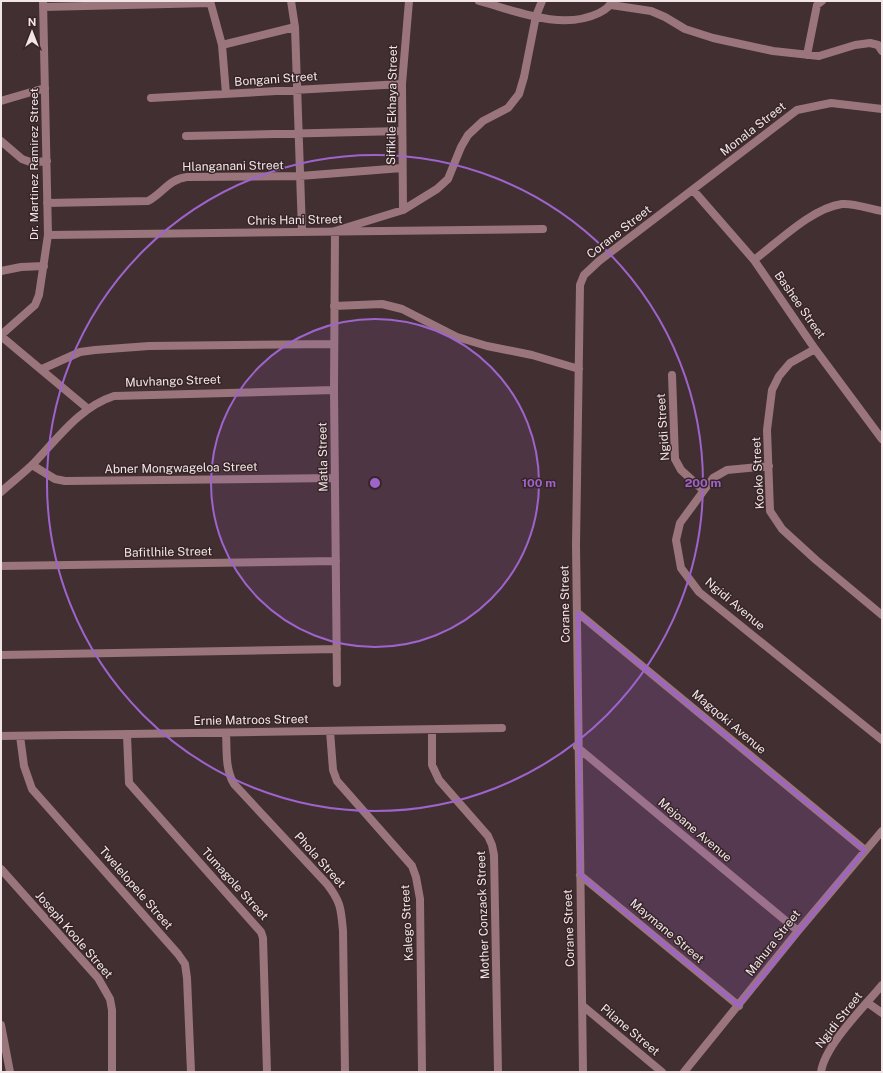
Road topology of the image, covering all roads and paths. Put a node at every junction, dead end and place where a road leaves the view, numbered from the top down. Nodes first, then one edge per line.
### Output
1 (291, 1) edge
2 (409, 1) edge
3 (479, 1) edge
4 (542, 1) edge
5 (822, 1) edge
6 (210, 2) edge
7 (611, 3) edge
8 (43, 4) edge
9 (536, 16) junction
10 (295, 27) junction
11 (222, 45) junction
12 (882, 51) edge
13 (807, 55) junction
14 (402, 84) junction
15 (45, 88) junction
16 (297, 90) junction
17 (226, 94) junction
18 (151, 98) dead end
19 (1, 101) edge
20 (882, 109) edge
21 (402, 131) junction
22 (298, 134) junction
23 (186, 136) dead end
24 (1, 140) edge
25 (47, 161) junction
26 (402, 168) junction
27 (300, 176) junction
28 (693, 190) junction
29 (48, 204) junction
30 (403, 210) junction
31 (882, 211) edge
32 (543, 229) dead end
33 (335, 231) junction
34 (302, 232) junction
35 (48, 235) junction
36 (754, 260) junction
37 (44, 266) junction
38 (1, 271) edge
39 (334, 306) junction
40 (1, 336) edge
41 (334, 344) junction
42 (815, 349) junction
43 (42, 369) junction
44 (579, 369) junction
45 (672, 375) dead end
46 (334, 390) junction
47 (87, 408) junction
48 (882, 438) edge
49 (32, 465) junction
50 (769, 466) junction
51 (335, 478) junction
52 (703, 490) junction
53 (1, 492) edge
54 (336, 561) junction
55 (1, 566) edge
56 (578, 614) junction
57 (882, 615) edge
58 (337, 649) junction
59 (1, 655) edge
60 (337, 683) dead end
61 (502, 728) dead end
62 (432, 730) junction
63 (330, 731) junction
64 (226, 733) junction
65 (127, 735) junction
66 (1, 736) edge
67 (20, 736) junction
68 (882, 740) edge
69 (577, 747) junction
70 (882, 831) edge
71 (865, 850) junction
72 (1, 869) edge
73 (580, 874) junction
74 (798, 930) junction
75 (882, 985) edge
76 (868, 1003) junction
77 (583, 1006) junction
78 (739, 1006) junction
79 (882, 1013) edge
80 (1, 1025) edge
81 (10, 1072) edge
82 (112, 1072) edge
83 (191, 1072) edge
84 (267, 1072) edge
85 (345, 1072) edge
86 (422, 1072) edge
87 (498, 1072) edge
88 (583, 1072) edge
89 (662, 1072) edge
90 (684, 1072) edge
91 (821, 1072) edge

1 - 10 street
2 - 14 street, Sifikile Ekhaya Street
3 - 9 street
4 - 9 street
5 - 13 street
6 - 8 street
6 - 11 street
7 - 9 street
7 - 13 street
8 - 15 street, Dr. Martinez Ramirez Street
9 - 30 street
10 - 11 street
10 - 16 street
11 - 17 street
12 - 13 street
14 - 16 street, Bongani Street
14 - 21 street, Sifikile Ekhaya Street
15 - 19 street
15 - 25 street, Dr. Martinez Ramirez Street
16 - 17 street, Bongani Street
16 - 22 street
17 - 18 street, Bongani Street
20 - 28 street, Monala Street
21 - 22 street
21 - 26 street, Sifikile Ekhaya Street
22 - 23 street
22 - 27 street
24 - 25 street
25 - 29 street, Dr. Martinez Ramirez Street
26 - 27 street, Hlanganani Street
26 - 30 street, Sifikile Ekhaya Street
27 - 29 street, Hlanganani Street
27 - 34 street
28 - 36 street, Bashee Street
28 - 44 street, Corane Street
29 - 35 street, Dr. Martinez Ramirez Street
30 - 33 street
31 - 36 street
32 - 33 street, Chris Hani Street
33 - 34 street, Chris Hani Street
33 - 39 street, Matla Street
34 - 35 street, Chris Hani Street
35 - 37 street, Dr. Martinez Ramirez Street
36 - 42 street, Bashee Street
37 - 38 street
37 - 40 street, Dr. Martinez Ramirez Street
39 - 41 street, Matla Street
39 - 44 street
40 - 43 street
41 - 43 street
41 - 46 street, Matla Street
42 - 48 street, Bashee Street
42 - 50 street, Kooko Street
43 - 47 street
44 - 56 street, Corane Street
45 - 52 street, Ngidi Street
46 - 47 street, Muvhango Street
46 - 51 street, Matla Street
47 - 49 street, Muvhango Street
49 - 51 street, Abner Mongwageloa Street
49 - 53 street, Muvhango Street
50 - 52 street, Ngidi Avenue
50 - 57 street, Kooko Street
51 - 54 street, Matla Street
52 - 68 street, Ngidi Avenue
54 - 55 street, Bafitlhile Street
54 - 58 street, Matla Street
56 - 69 street, Corane Street
56 - 71 street, Magqoki Avenue
58 - 59 street
58 - 60 street, Matla Street
61 - 62 street, Ernie Matroos Street
62 - 63 street, Ernie Matroos Street
62 - 87 street, Mother Conzack Street
63 - 64 street, Ernie Matroos Street
63 - 86 street, Kalego Street
64 - 65 street, Ernie Matroos Street
64 - 85 street, Phola Street
65 - 67 street, Ernie Matroos Street
65 - 84 street, Tumagole Street
66 - 67 street, Ernie Matroos Street
67 - 83 street, Twelelopele Street
69 - 73 street, Corane Street
69 - 74 street, Mejoane Avenue
70 - 71 street, Mahura Street
71 - 74 street, Mahura Street
72 - 82 street, Joseph Koole Street
73 - 77 street, Corane Street
73 - 78 street, Maymane Street
74 - 78 street, Mahura Street
75 - 76 street, Ngidi Street
76 - 79 street
76 - 91 street, Ngidi Street
77 - 88 street, Corane Street
77 - 89 street, Pilane Street
78 - 90 street, Mahura Street
80 - 81 street

